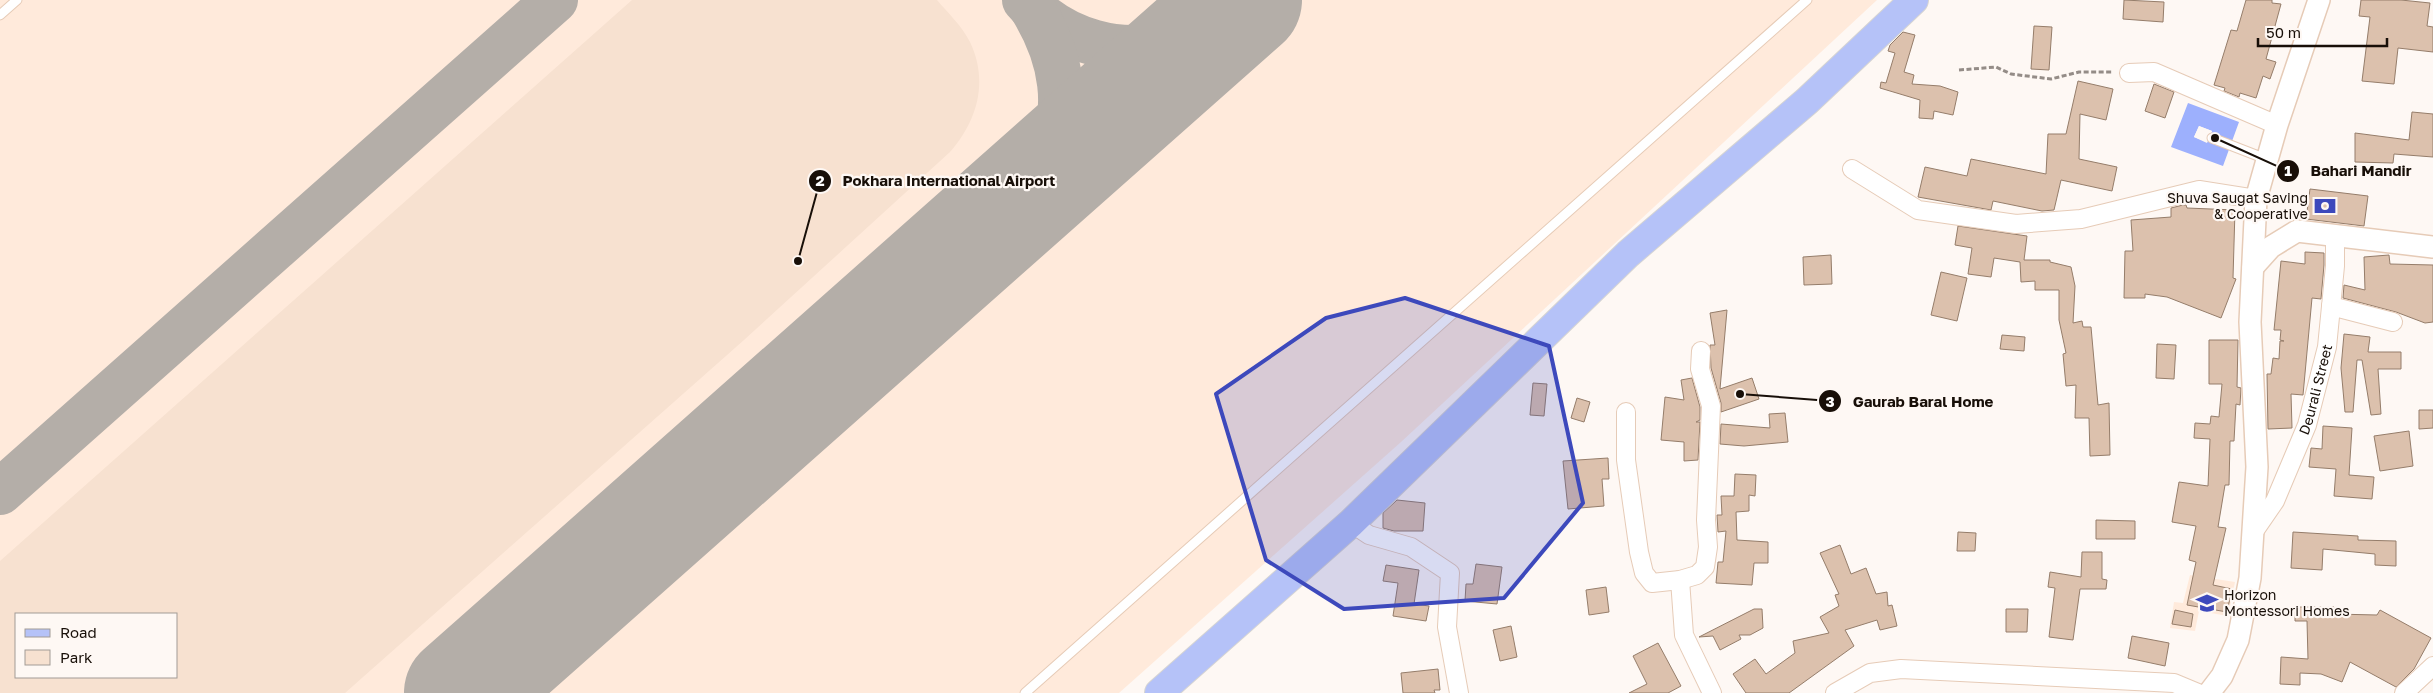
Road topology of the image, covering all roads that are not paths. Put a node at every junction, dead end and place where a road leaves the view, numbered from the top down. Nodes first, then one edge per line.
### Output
1 (17, 0) edge
2 (1807, 0) edge
3 (1914, 0) edge
4 (2319, 0) edge
5 (0, 15) edge
6 (2129, 73) road end
7 (2277, 125) junction
8 (2212, 138) dead end
9 (2266, 159) junction
10 (1852, 169) dead end
11 (2256, 199) junction
12 (2335, 235) junction
13 (2433, 248) edge
14 (2253, 267) junction
15 (2331, 306) junction
16 (2393, 322) dead end
17 (1700, 351) dead end
18 (1626, 412) dead end
19 (1351, 523) junction
20 (2253, 533) junction
21 (1680, 580) junction
22 (2433, 666) edge
23 (1025, 693) edge
24 (1159, 693) edge
25 (1459, 693) edge
26 (1712, 693) edge
27 (1835, 693) edge
28 (2198, 693) edge
29 (2209, 693) edge
30 (2404, 693) edge

1 - 5 lane
2 - 23 lane
3 - 19 main road
4 - 7 street
6 - 7 street
7 - 9 street
8 - 9 lane
9 - 11 street
10 - 11 street
11 - 14 street
12 - 13 street
12 - 14 street
12 - 15 street, Deurali Street
14 - 20 street
15 - 16 street
15 - 20 street, Deurali Street
17 - 21 street
18 - 21 street
19 - 24 main road
19 - 25 street
20 - 29 street
21 - 26 street
22 - 30 street
27 - 28 street

